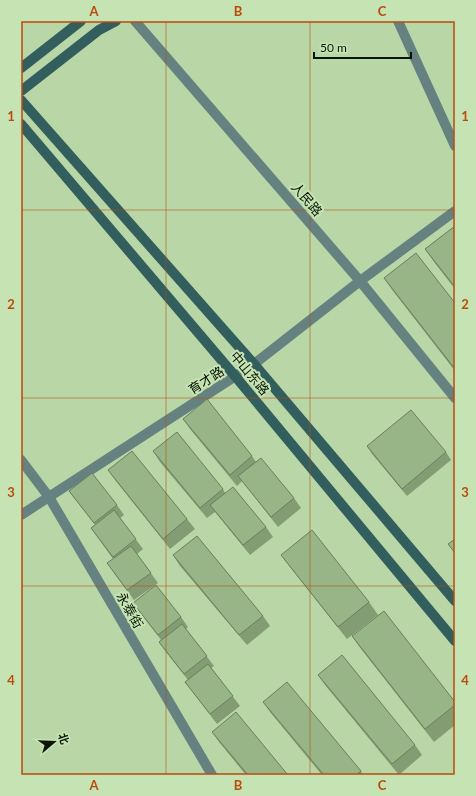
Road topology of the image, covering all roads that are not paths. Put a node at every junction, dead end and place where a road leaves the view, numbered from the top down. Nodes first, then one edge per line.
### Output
1 (81, 21) edge
2 (116, 21) edge
3 (135, 21) edge
4 (398, 21) edge
5 (21, 68) edge
6 (21, 91) edge
7 (21, 100) edge
8 (21, 124) edge
9 (455, 146) edge
10 (455, 211) edge
11 (360, 281) junction
12 (254, 364) junction
13 (236, 376) junction
14 (455, 398) edge
15 (21, 460) edge
16 (49, 497) junction
17 (21, 515) edge
18 (455, 601) edge
19 (455, 641) edge
20 (212, 775) edge

1 - 5 main road
2 - 6 main road
3 - 11 street, 人民路
4 - 9 street
7 - 12 main road, 中山东路
8 - 13 main road, 中山东路
10 - 11 street, 育才路
11 - 12 street, 育才路
11 - 14 street, 人民路
12 - 13 street, 育才路
12 - 18 main road, 中山东路
13 - 16 street, 育才路
13 - 19 main road, 中山东路
15 - 16 street, 永泰街
16 - 17 street, 育才路
16 - 20 street, 永泰街

